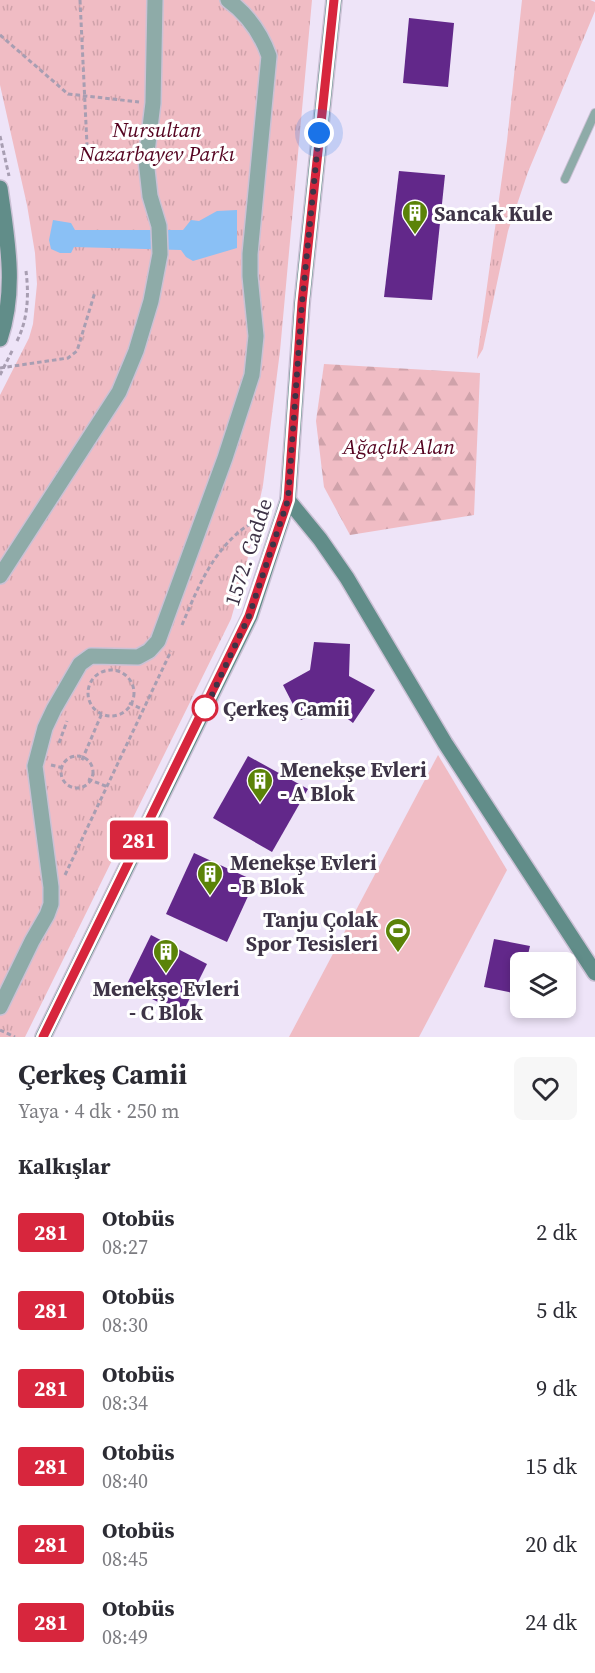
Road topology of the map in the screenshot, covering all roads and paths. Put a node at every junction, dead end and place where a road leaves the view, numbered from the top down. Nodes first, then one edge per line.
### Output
1 (80, 0) edge
2 (155, 0) edge
3 (228, 0) edge
4 (334, 0) edge
5 (0, 34) edge
6 (85, 96) junction
7 (153, 103) junction
8 (595, 113) edge
9 (87, 145) dead end
10 (566, 178) dead end
11 (0, 188) edge
12 (95, 292) dead end
13 (0, 339) edge
14 (0, 368) edge
15 (288, 500) junction
16 (0, 576) edge
17 (180, 631) dead end
18 (175, 641) dead end
19 (130, 703) junction
20 (144, 710) junction
21 (102, 714) junction
22 (82, 759) junction
23 (90, 779) junction
24 (108, 787) junction
25 (51, 904) junction
26 (595, 973) edge
27 (0, 1007) edge
28 (0, 1030) edge
29 (15, 1037) edge
30 (43, 1037) edge

1 - 6 path
2 - 7 street
3 - 25 street
4 - 15 main road, 1572. Cadde
5 - 6 path
6 - 7 path
6 - 9 path
7 - 16 street
8 - 10 lane
11 - 13 main road
12 - 14 path
15 - 17 path
15 - 26 main road
15 - 30 main road, 1572. Cadde
18 - 20 path
19 - 20 path
19 - 21 path
19 - 21 path
20 - 24 path
21 - 22 path
22 - 23 path
22 - 23 path
23 - 24 path
24 - 25 path
25 - 27 street
28 - 29 path

